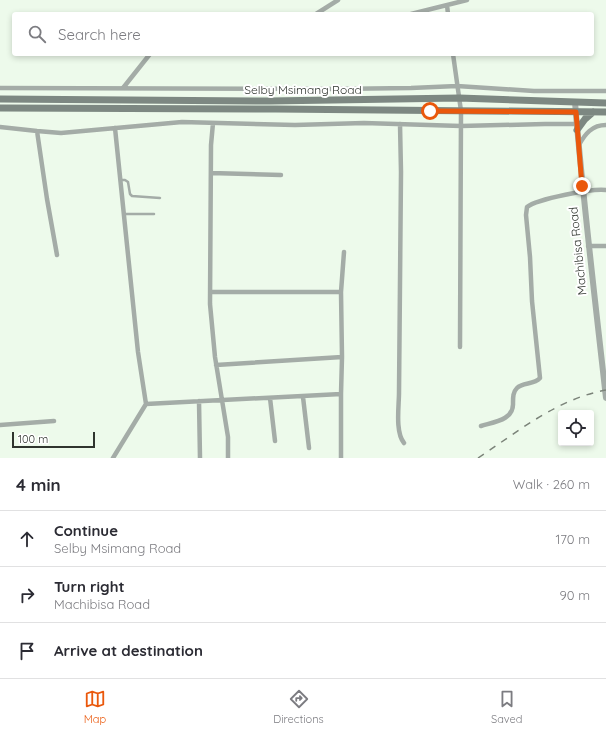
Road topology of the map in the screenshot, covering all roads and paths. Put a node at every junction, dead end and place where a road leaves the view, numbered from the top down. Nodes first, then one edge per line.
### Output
1 (338, 0) edge
2 (467, 0) edge
3 (447, 5) junction
4 (319, 12) edge
5 (419, 12) edge
6 (448, 12) edge
7 (148, 56) edge
8 (453, 56) edge
9 (457, 86) junction
10 (0, 88) edge
11 (123, 88) junction
12 (606, 91) edge
13 (459, 98) junction
14 (0, 99) edge
15 (575, 102) junction
16 (606, 103) edge
17 (0, 108) edge
18 (461, 112) junction
19 (576, 112) junction
20 (594, 112) junction
21 (606, 112) edge
22 (213, 123) junction
23 (400, 124) junction
24 (606, 125) edge
25 (461, 126) junction
26 (0, 127) edge
27 (577, 127) junction
28 (115, 128) junction
29 (36, 131) junction
30 (578, 146) junction
31 (211, 173) junction
32 (281, 174) dead end
33 (119, 180) junction
34 (606, 190) edge
35 (582, 192) junction
36 (160, 198) dead end
37 (123, 214) junction
38 (154, 214) dead end
39 (588, 246) junction
40 (606, 246) edge
41 (344, 252) dead end
42 (57, 255) dead end
43 (210, 292) junction
44 (341, 292) junction
45 (460, 347) dead end
46 (342, 357) junction
47 (216, 365) junction
48 (605, 382) edge
49 (341, 394) junction
50 (303, 397) junction
51 (270, 398) junction
52 (606, 398) edge
53 (223, 400) junction
54 (199, 401) junction
55 (146, 404) junction
56 (54, 421) dead end
57 (0, 425) edge
58 (481, 426) dead end
59 (275, 441) dead end
60 (404, 443) dead end
61 (309, 448) dead end
62 (113, 458) edge
63 (200, 458) edge
64 (228, 458) edge
65 (341, 458) edge

1 - 4 street
2 - 3 street
3 - 5 street
3 - 6 street
7 - 11 street
8 - 9 street
9 - 11 street
9 - 12 street
9 - 13 street
10 - 11 street
13 - 14 main road, Selby Msimang Road
13 - 15 main road, Selby Msimang Road
13 - 18 street
15 - 16 main road, Selby Msimang Road
15 - 19 street, Machibisa Road
17 - 18 main road, Selby Msimang Road
18 - 19 main road, Selby Msimang Road
18 - 25 street
19 - 20 main road, Selby Msimang Road
19 - 27 street, Machibisa Road
20 - 21 main road, Selby Msimang Road
20 - 27 main road
22 - 23 street
22 - 28 street
22 - 31 street
23 - 25 street
23 - 60 street
24 - 30 street
25 - 27 street
25 - 45 street
26 - 29 street
27 - 30 street, Machibisa Road
28 - 29 street
28 - 33 street
29 - 42 street
30 - 35 street, Machibisa Road
31 - 32 street
31 - 43 street
33 - 36 lane
33 - 37 street
34 - 35 street
35 - 39 street, Machibisa Road
35 - 58 street
37 - 38 lane
37 - 55 street
39 - 40 street
39 - 48 street, Machibisa Road
41 - 44 street
43 - 44 street
43 - 47 street
44 - 46 street
46 - 47 street
46 - 49 street
47 - 53 street
48 - 52 street, Machibisa Road
49 - 50 street
49 - 65 street
50 - 51 street
50 - 61 street
51 - 53 street
51 - 59 street
53 - 54 street
53 - 64 street
54 - 55 street
54 - 63 street
55 - 62 street
56 - 57 street

